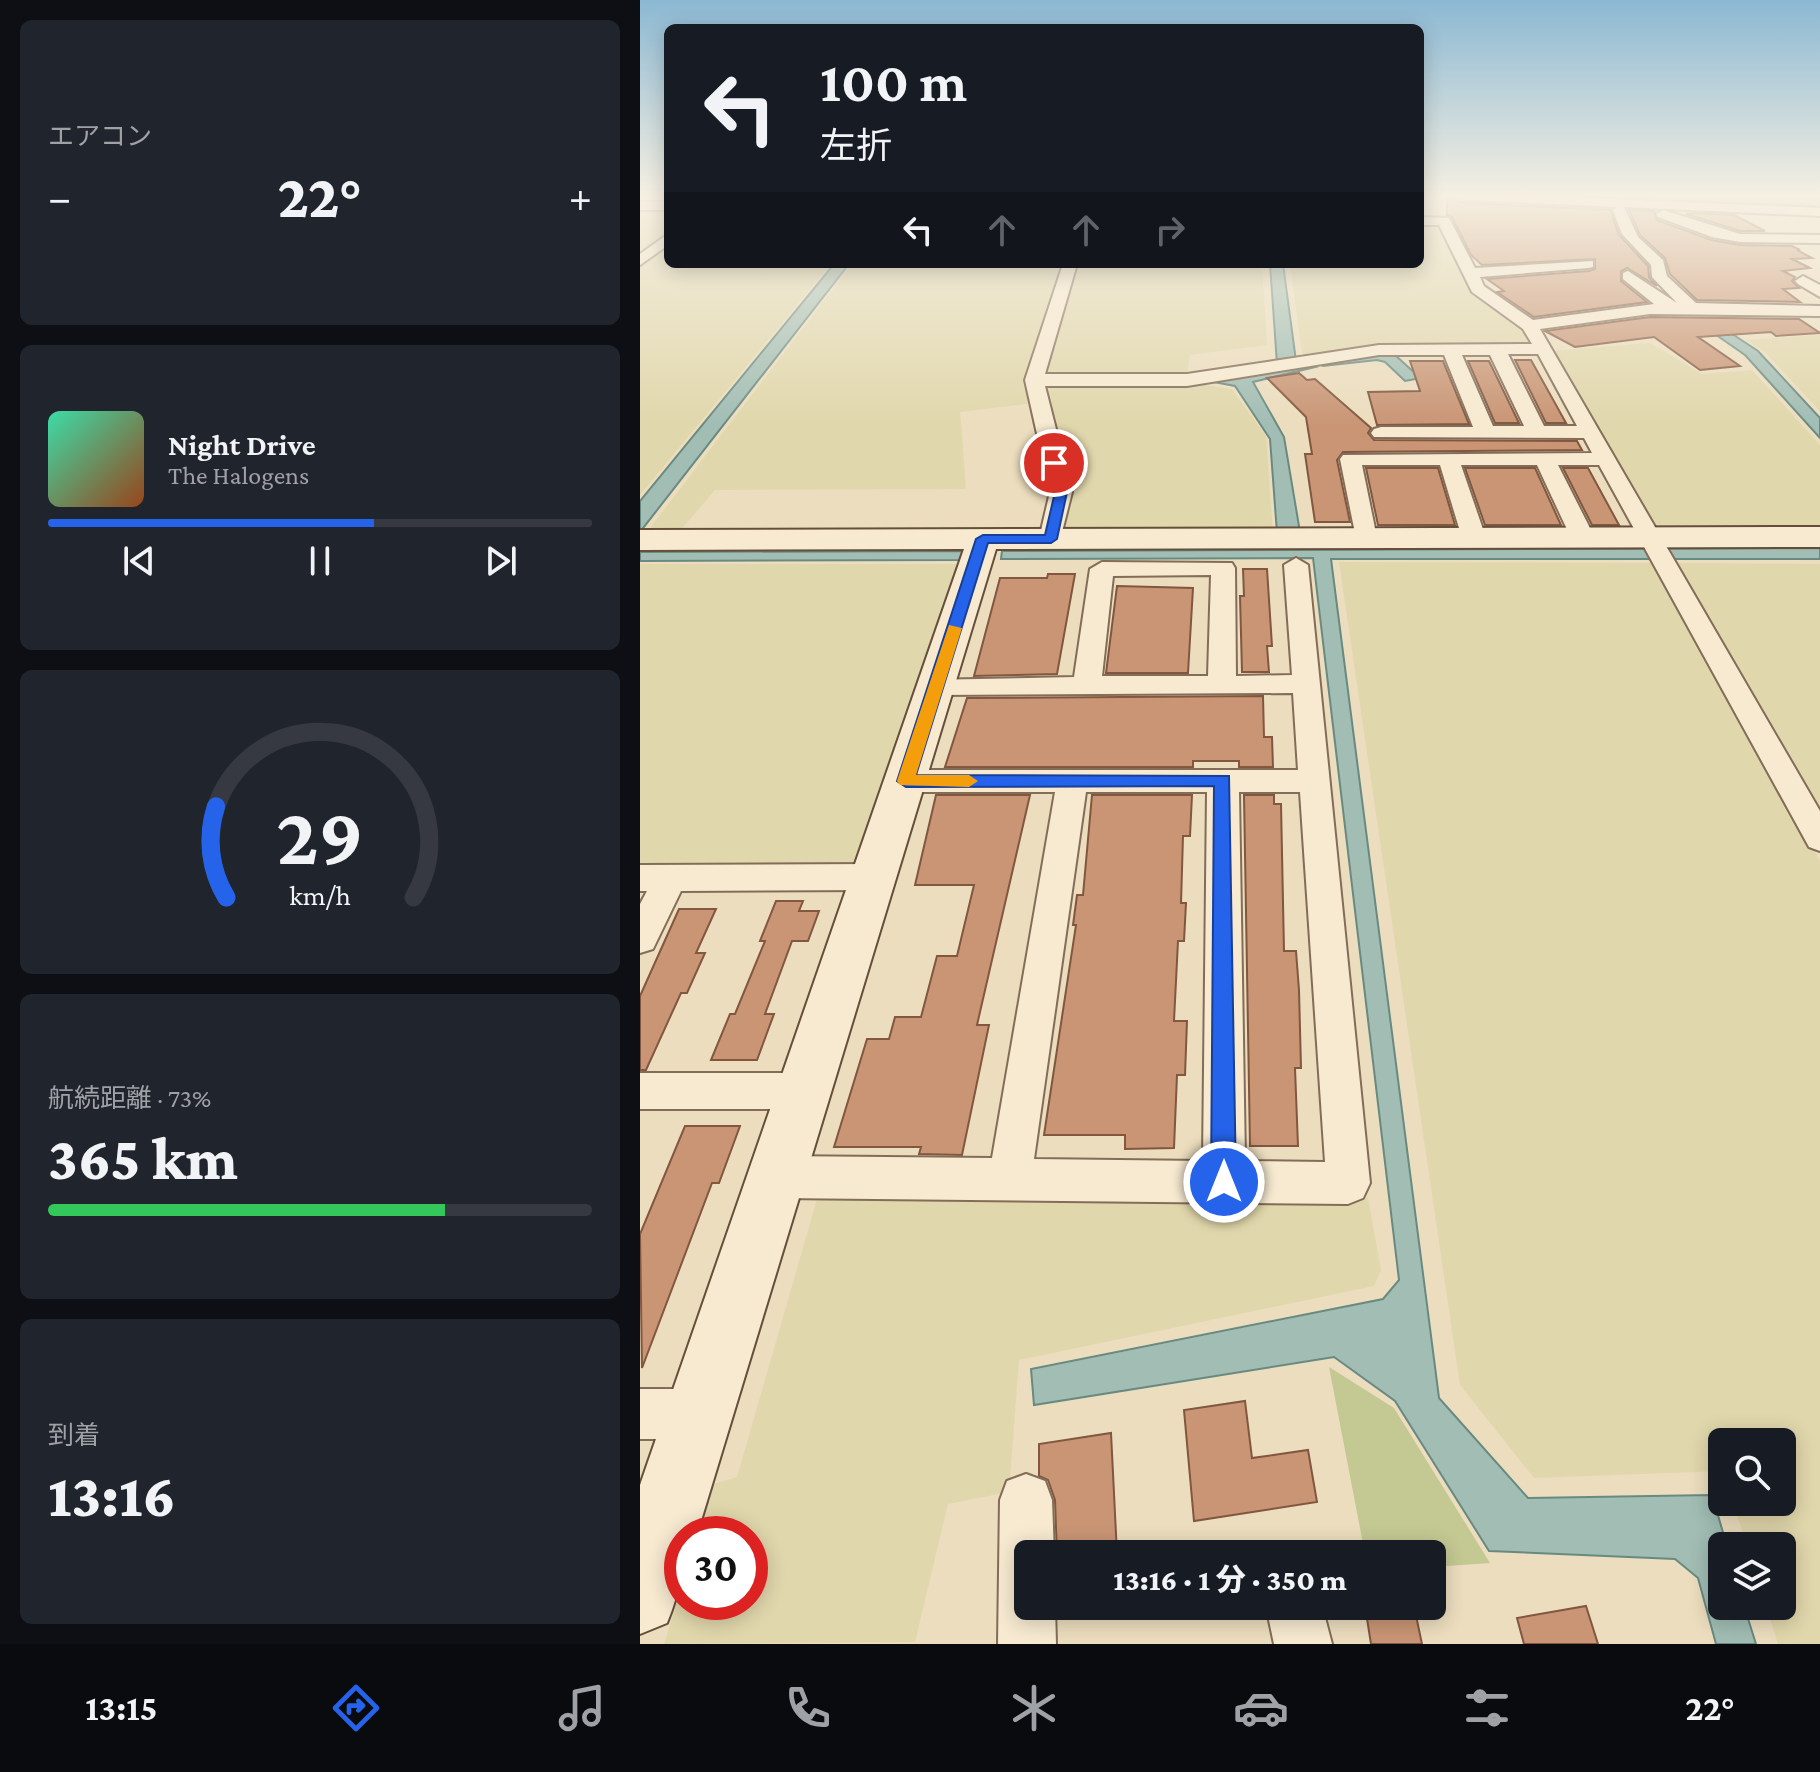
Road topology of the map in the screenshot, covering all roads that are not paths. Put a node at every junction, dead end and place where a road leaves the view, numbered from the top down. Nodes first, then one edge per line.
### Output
1 (1067, 273) edge
2 (1470, 273) joint
3 (1474, 273) edge
4 (1659, 273) edge
5 (1628, 276) dead end
6 (1803, 281) dead end
7 (1820, 292) edge
8 (1691, 308) junction
9 (1671, 309) junction
10 (1820, 311) edge
11 (1530, 326) junction
12 (1544, 349) junction
13 (1451, 350) junction
14 (1497, 350) junction
15 (1034, 380) junction
16 (1422, 406) dead end
17 (1429, 432) junction
18 (1485, 432) junction
19 (1537, 432) junction
20 (1588, 432) junction
21 (1381, 433) dead end
22 (1448, 459) junction
23 (1544, 459) junction
24 (1603, 459) junction
25 (1820, 537) edge
26 (1365, 538) junction
27 (1474, 538) junction
28 (1583, 538) junction
29 (983, 539) junction
30 (1051, 539) junction
31 (640, 540) edge
32 (1656, 548) junction
33 (1296, 565) dead end
34 (1306, 684) junction
35 (1087, 685) junction
36 (1222, 685) junction
37 (935, 686) junction
38 (1072, 780) junction
39 (1223, 780) junction
40 (906, 781) junction
41 (1313, 781) junction
42 (1820, 839) edge
43 (875, 877) junction
44 (655, 878) edge
45 (640, 939) edge
46 (640, 1091) edge
47 (806, 1091) junction
48 (778, 1177) junction
49 (1010, 1180) junction
50 (1224, 1182) junction
51 (640, 1414) edge
52 (700, 1414) junction
53 (1026, 1500) dead end
54 (640, 1596) edge
55 (1297, 1620) edge
56 (1027, 1644) edge
57 (1303, 1644) edge

1 - 15 street
2 - 3 street
2 - 11 street
4 - 8 street
5 - 9 street
6 - 7 street
8 - 9 street
8 - 10 street
9 - 11 street
11 - 12 street
12 - 14 street
12 - 20 street
13 - 14 street
13 - 15 street
13 - 18 street
14 - 19 street
15 - 30 street
16 - 17 street
17 - 18 street
17 - 21 street
18 - 19 street
19 - 20 street
20 - 24 street
22 - 23 street
22 - 26 street
22 - 27 street
23 - 24 street
23 - 28 street
24 - 32 street
25 - 32 street
26 - 27 street
26 - 30 street
27 - 28 street
28 - 32 street
29 - 30 street
29 - 31 street
29 - 37 street
32 - 42 street
33 - 34 street
34 - 36 street
34 - 41 street
35 - 36 street
35 - 36 street
35 - 37 street
37 - 40 street
38 - 39 street
38 - 40 street
38 - 49 street
39 - 41 street
39 - 50 street
40 - 43 street
41 - 50 street
43 - 44 street
43 - 47 street
44 - 45 street
46 - 47 street
47 - 48 street
48 - 49 street
48 - 52 street
49 - 50 street
51 - 52 street
52 - 54 street
53 - 56 street
55 - 57 street

